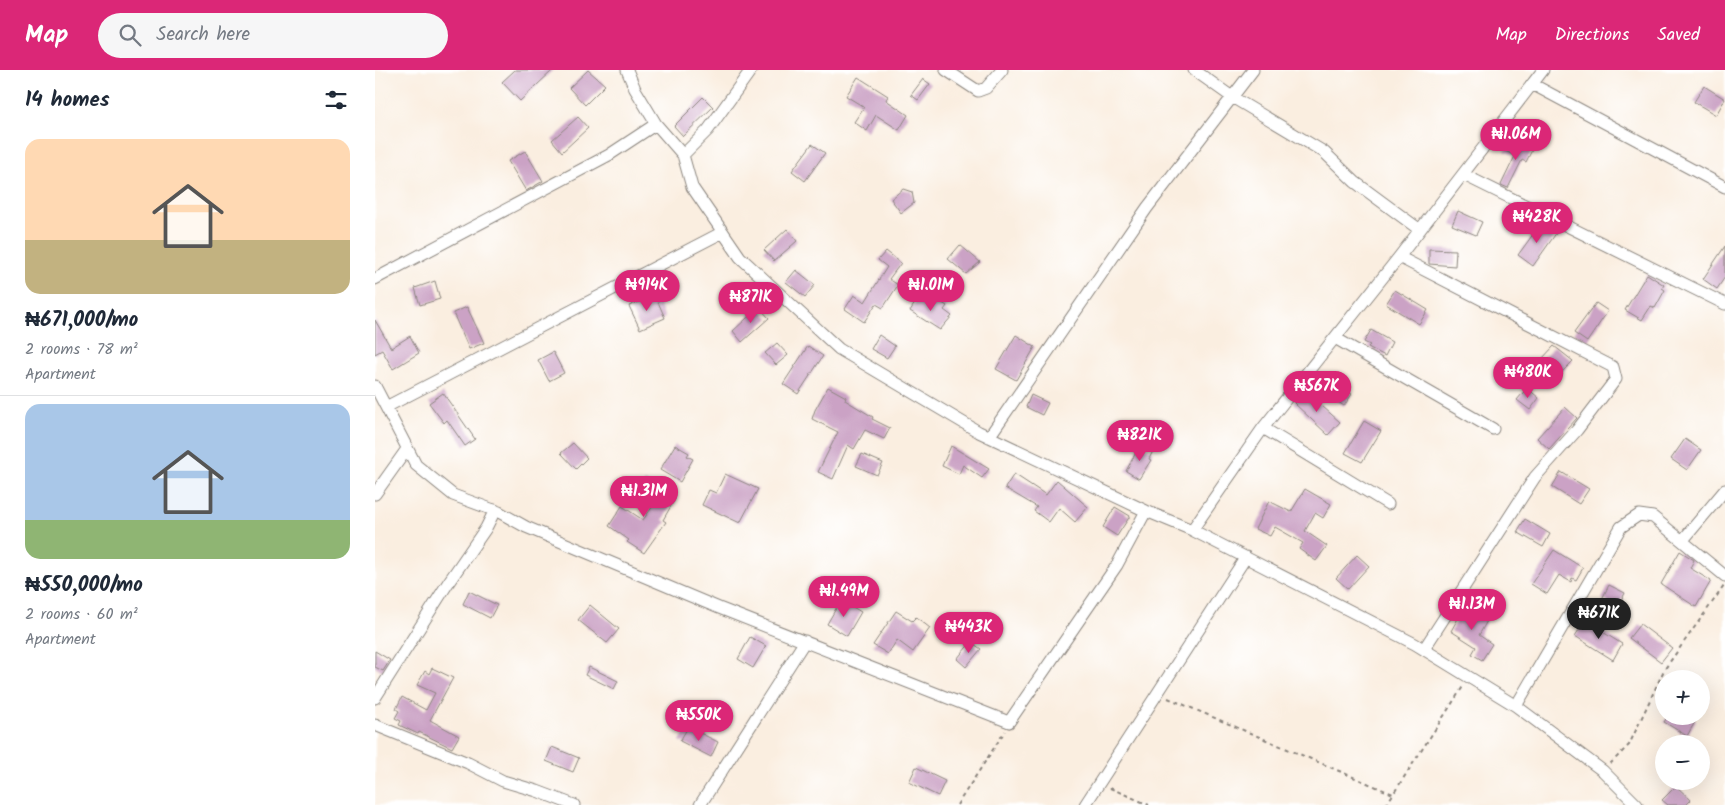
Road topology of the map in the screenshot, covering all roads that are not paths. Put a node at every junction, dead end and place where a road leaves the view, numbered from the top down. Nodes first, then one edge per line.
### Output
1 (627, 70) edge
2 (751, 70) edge
3 (946, 70) edge
4 (1002, 70) edge
5 (1194, 70) edge
6 (1253, 70) edge
7 (1543, 70) edge
8 (1532, 84) junction
9 (1232, 97) junction
10 (656, 124) junction
11 (683, 155) junction
12 (1464, 175) junction
13 (1725, 187) edge
14 (1420, 230) junction
15 (723, 232) junction
16 (1399, 258) junction
17 (375, 279) edge
18 (1725, 304) edge
19 (1335, 338) junction
20 (375, 386) edge
21 (386, 407) junction
22 (1263, 428) junction
23 (1493, 429) dead end
24 (989, 437) junction
25 (407, 449) junction
26 (1725, 490) edge
27 (375, 494) edge
28 (1388, 504) dead end
29 (495, 510) junction
30 (1146, 511) junction
31 (1192, 530) junction
32 (1683, 540) junction
33 (1246, 557) junction
34 (1725, 576) edge
35 (805, 641) junction
36 (1424, 649) junction
37 (375, 698) edge
38 (1516, 706) junction
39 (375, 725) edge
40 (574, 805) edge
41 (700, 805) edge
42 (1085, 805) edge
43 (1637, 805) edge

1 - 10 street
2 - 11 street
3 - 4 street
5 - 9 street
6 - 9 street
7 - 8 street
8 - 12 street
8 - 13 street
9 - 14 street
9 - 24 street
10 - 11 street
10 - 17 street
11 - 15 street
12 - 14 street
12 - 18 street
14 - 16 street
15 - 21 street
15 - 24 street
16 - 19 street
16 - 36 street
19 - 22 street
19 - 23 street
20 - 21 street
21 - 25 street
22 - 28 street
22 - 31 street
24 - 30 street
25 - 27 street
25 - 29 street
26 - 32 street
29 - 35 street
29 - 37 street
30 - 31 street
30 - 35 street
31 - 33 street
32 - 34 street
32 - 38 street
33 - 36 street
33 - 42 street
35 - 41 street
36 - 38 street
38 - 43 street
39 - 40 street

